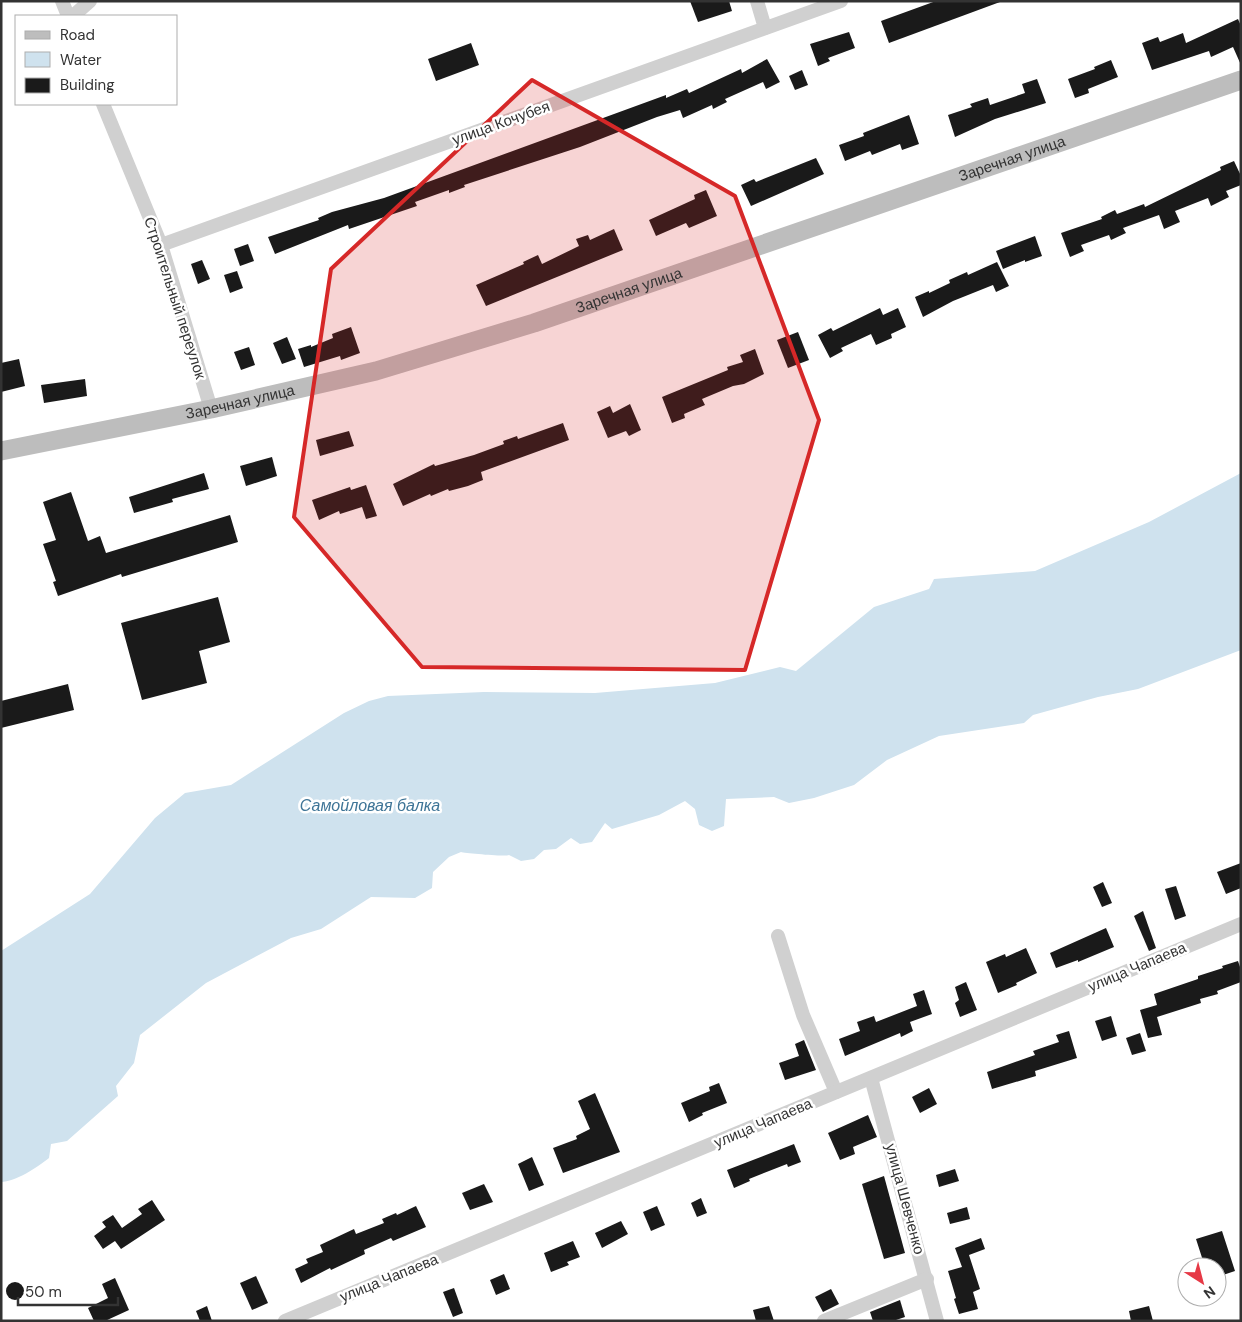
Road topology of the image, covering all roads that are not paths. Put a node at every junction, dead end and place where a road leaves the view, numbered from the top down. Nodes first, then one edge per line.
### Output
1 (62, 1) edge
2 (90, 1) edge
3 (757, 1) edge
4 (841, 1) edge
5 (68, 15) edge
6 (74, 15) edge
7 (765, 28) junction
8 (1241, 80) edge
9 (103, 105) edge
10 (161, 245) junction
11 (211, 409) junction
12 (1, 451) edge
13 (1241, 924) edge
14 (778, 936) dead end
15 (871, 1078) junction
16 (836, 1092) junction
17 (927, 1279) junction
18 (285, 1321) edge
19 (824, 1321) edge
20 (938, 1321) edge

1 - 5 street
2 - 6 street
3 - 7 street
4 - 7 street, улица Кочубея
7 - 10 street, улица Кочубея
8 - 11 main road, Заречная улица
9 - 10 street, Строительный переулок
10 - 11 street, Строительный переулок
11 - 12 main road, Заречная улица
13 - 15 street, улица Чапаева
14 - 16 street
15 - 16 street, улица Чапаева
15 - 17 street, улица Шевченко
16 - 18 street, улица Чапаева
17 - 19 street
17 - 20 street, улица Шевченко

